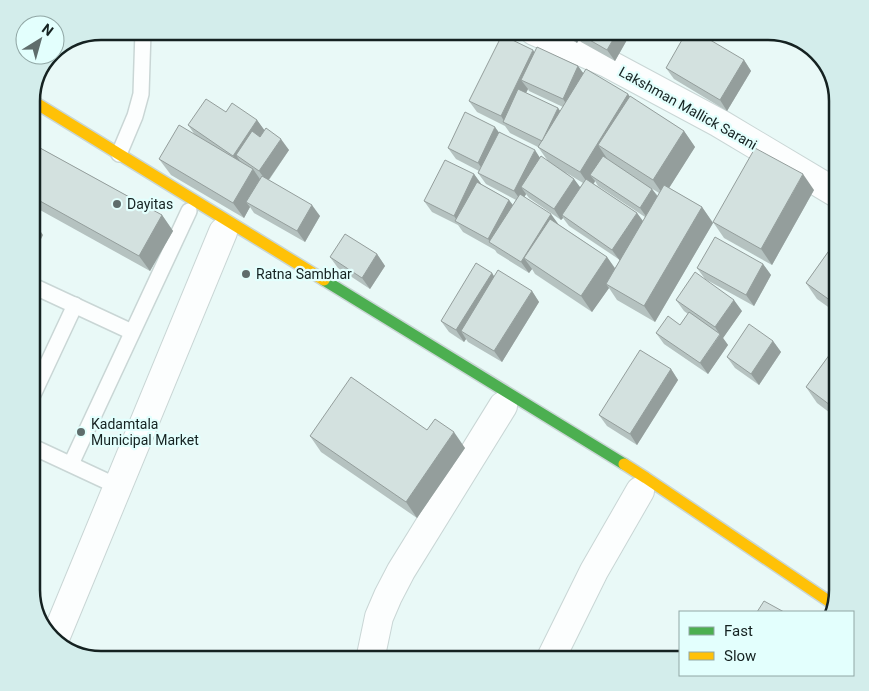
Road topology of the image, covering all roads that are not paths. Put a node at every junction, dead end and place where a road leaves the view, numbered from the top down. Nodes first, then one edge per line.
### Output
1 (143, 40) edge
2 (554, 40) edge
3 (40, 106) edge
4 (119, 154) junction
5 (829, 189) edge
6 (190, 208) junction
7 (224, 229) junction
8 (40, 289) edge
9 (75, 305) junction
10 (132, 332) junction
11 (40, 379) edge
12 (505, 403) junction
13 (40, 450) edge
14 (71, 464) junction
15 (118, 486) junction
16 (641, 488) junction
17 (828, 602) edge
18 (58, 632) edge
19 (372, 651) edge
20 (554, 651) edge

1 - 4 lane
2 - 5 street, Lakshman Mallick Sarani
3 - 4 street
4 - 6 street
6 - 7 street
6 - 10 lane
7 - 12 street
7 - 15 street
8 - 9 lane
9 - 10 lane
9 - 11 lane
10 - 14 lane
12 - 16 street
12 - 19 street
13 - 14 lane
14 - 15 lane
15 - 18 street
16 - 17 street
16 - 20 street

